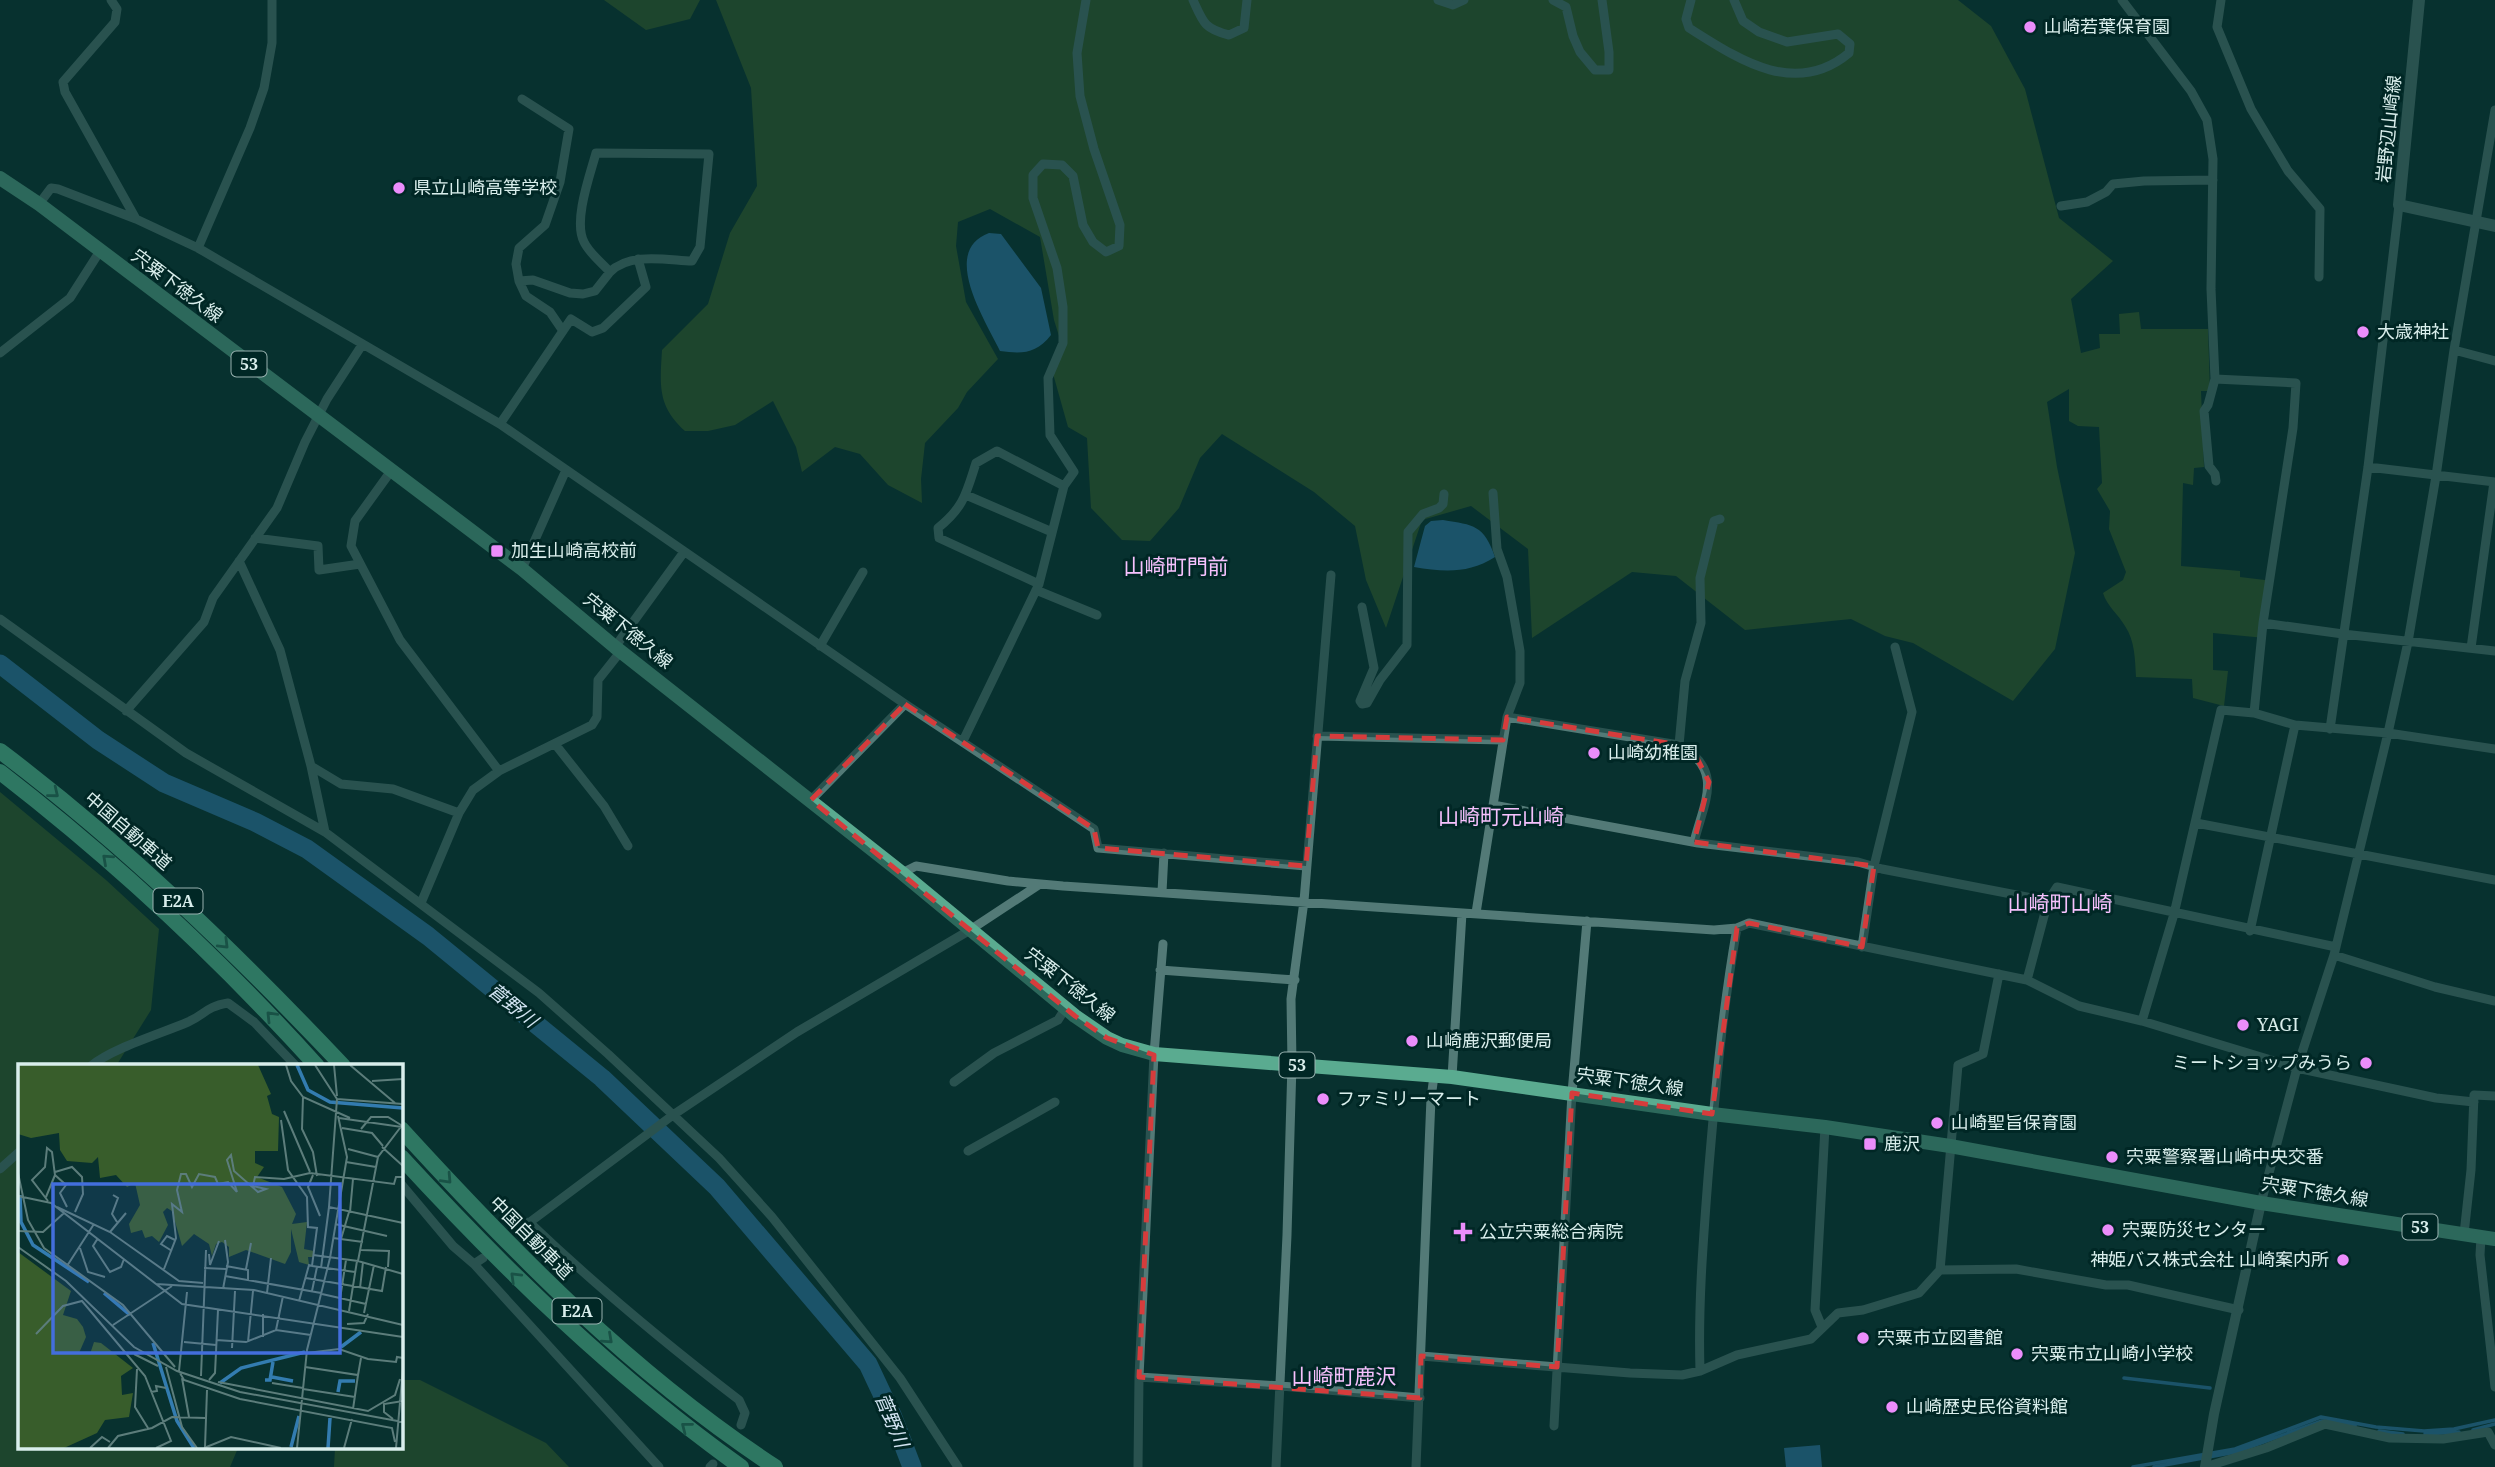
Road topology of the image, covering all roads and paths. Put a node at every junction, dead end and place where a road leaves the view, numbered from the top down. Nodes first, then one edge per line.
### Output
1 (111, 0) edge
2 (272, 0) edge
3 (1086, 0) edge
4 (1193, 0) edge
5 (1247, 0) edge
6 (1438, 0) edge
7 (1464, 0) edge
8 (1553, 0) edge
9 (1602, 0) edge
10 (1690, 0) edge
11 (1734, 0) edge
12 (2122, 0) edge
13 (2221, 0) edge
14 (2419, 0) edge
15 (522, 99) dead end
16 (2495, 110) edge
17 (0, 178) edge
18 (2213, 180) junction
19 (39, 204) junction
20 (2399, 205) junction
21 (2061, 206) dead end
22 (135, 219) junction
23 (2475, 223) junction
24 (2495, 226) edge
25 (198, 248) junction
26 (100, 251) junction
27 (638, 259) junction
28 (610, 272) junction
29 (2319, 277) dead end
30 (519, 281) junction
31 (563, 331) junction
32 (362, 345) junction
33 (2454, 350) junction
34 (0, 353) edge
35 (2495, 361) edge
36 (2215, 379) junction
37 (318, 416) junction
38 (500, 424) junction
39 (2368, 467) junction
40 (566, 470) junction
41 (391, 471) junction
42 (2437, 476) junction
43 (2216, 481) dead end
44 (2495, 482) edge
45 (1064, 486) junction
46 (1493, 493) dead end
47 (1444, 494) dead end
48 (966, 495) junction
49 (1720, 519) dead end
50 (1052, 532) junction
51 (255, 538) junction
52 (684, 552) junction
53 (239, 561) junction
54 (360, 564) junction
55 (522, 569) junction
56 (863, 572) dead end
57 (1331, 575) dead end
58 (1038, 587) junction
59 (1362, 607) dead end
60 (1097, 615) dead end
61 (0, 619) edge
62 (2263, 623) junction
63 (2343, 634) junction
64 (2408, 642) junction
65 (820, 646) junction
66 (1895, 647) dead end
67 (2471, 648) junction
68 (618, 649) junction
69 (2495, 651) edge
70 (905, 704) junction
71 (126, 711) junction
72 (2254, 712) junction
73 (1507, 717) junction
74 (2295, 725) junction
75 (2330, 729) junction
76 (2388, 733) junction
77 (1317, 736) junction
78 (1503, 740) junction
79 (963, 741) junction
80 (555, 744) junction
81 (1679, 746) junction
82 (2495, 749) edge
83 (0, 751) edge
84 (311, 765) junction
85 (499, 771) junction
86 (0, 772) edge
87 (811, 800) junction
88 (1493, 805) junction
89 (459, 813) junction
90 (2196, 823) junction
91 (325, 832) junction
92 (2270, 839) junction
93 (1694, 842) junction
94 (628, 846) dead end
95 (1164, 853) junction
96 (2357, 855) junction
97 (1306, 866) junction
98 (1874, 866) junction
99 (902, 873) junction
100 (2495, 880) edge
101 (1040, 884) junction
102 (1162, 892) junction
103 (1304, 901) junction
104 (2048, 901) junction
105 (421, 903) junction
106 (1462, 913) junction
107 (1476, 913) junction
108 (2174, 914) junction
109 (1587, 921) junction
110 (1737, 928) junction
111 (970, 930) junction
112 (2250, 931) junction
113 (1163, 944) dead end
114 (1861, 947) junction
115 (2335, 951) junction
116 (1160, 970) junction
117 (1999, 974) junction
118 (1295, 979) junction
119 (2027, 979) junction
120 (2495, 1001) edge
121 (1065, 1009) junction
122 (2142, 1021) junction
123 (1154, 1054) junction
124 (94, 1064) edge
125 (294, 1064) edge
126 (315, 1064) edge
127 (341, 1064) edge
128 (1292, 1064) junction
129 (2297, 1068) junction
130 (1434, 1076) junction
131 (1452, 1077) junction
132 (954, 1082) dead end
133 (1572, 1093) junction
134 (2495, 1096) edge
135 (1055, 1102) dead end
136 (2474, 1102) junction
137 (1712, 1114) junction
138 (673, 1115) junction
139 (1825, 1127) junction
140 (402, 1130) edge
141 (1950, 1146) junction
142 (968, 1151) dead end
143 (18, 1153) edge
144 (402, 1158) edge
145 (0, 1169) edge
146 (402, 1185) edge
147 (2261, 1203) junction
148 (2464, 1234) junction
149 (2488, 1238) edge
150 (484, 1258) dead end
151 (474, 1264) junction
152 (1940, 1270) junction
153 (2239, 1310) junction
154 (1822, 1327) junction
155 (1421, 1356) junction
156 (1557, 1367) junction
157 (1700, 1371) junction
158 (1139, 1377) junction
159 (1281, 1385) junction
160 (2495, 1387) edge
161 (1420, 1398) junction
162 (741, 1425) dead end
163 (1554, 1426) dead end
164 (2491, 1431) edge
165 (2495, 1446) edge
166 (659, 1467) edge
167 (741, 1467) edge
168 (775, 1467) edge
169 (958, 1467) edge
170 (1138, 1467) edge
171 (1276, 1467) edge
172 (1416, 1467) edge
173 (2204, 1467) edge

1 - 22 street
2 - 25 street
3 - 45 street
4 - 5 street
6 - 7 street
8 - 9 street
10 - 11 street
12 - 18 street
13 - 29 street
14 - 20 main road, 岩野辺山崎線
15 - 30 street
16 - 23 street
17 - 19 main road, 宍粟下徳久線 / 53
18 - 21 street
18 - 36 street
19 - 22 street
19 - 26 main road, 宍粟下徳久線 / 53
20 - 23 main road, 岩野辺山崎線
20 - 39 street
22 - 25 street
23 - 24 main road, 岩野辺山崎線
23 - 33 street
25 - 32 street
26 - 34 street
26 - 37 main road, 宍粟下徳久線 / 53
27 - 28 street
27 - 28 street
27 - 31 street
28 - 30 street
30 - 31 street
31 - 38 street
32 - 37 street
32 - 38 street
33 - 35 street
33 - 42 street
36 - 43 street
36 - 62 street
37 - 41 main road, 宍粟下徳久線 / 53
37 - 51 street
38 - 40 street
39 - 42 street
39 - 63 street
40 - 52 street
40 - 55 street
41 - 54 street
41 - 55 main road, 宍粟下徳久線 / 53
42 - 44 street
42 - 64 street
44 - 67 street
45 - 48 street
45 - 50 street
46 - 73 street
47 - 59 street
48 - 50 street
48 - 58 street
49 - 81 street
50 - 58 street
51 - 53 street
51 - 54 street
52 - 65 street
52 - 68 street
53 - 71 street
53 - 84 street
54 - 85 street
55 - 68 main road, 宍粟下徳久線 / 53
56 - 65 street
57 - 77 street
58 - 60 street
58 - 79 street
61 - 71 street
62 - 63 street
62 - 72 street
63 - 64 street
63 - 75 street
64 - 67 street
64 - 76 street
65 - 70 street
66 - 98 street
67 - 69 street
68 - 80 street
68 - 87 main road, 宍粟下徳久線 / 53
70 - 79 street
70 - 87 street
71 - 91 street
72 - 74 street
72 - 90 street
73 - 78 street
73 - 81 street
74 - 75 street
74 - 92 street
75 - 76 street
76 - 82 street
76 - 96 street
77 - 78 street
77 - 97 street
78 - 88 street
79 - 95 street
80 - 85 street
80 - 94 street
81 - 93 street
83 -> 127 highway, 中国自動車道 / E2A
84 - 89 street
84 - 91 street
85 - 89 street
126 -> 86 highway, 中国自動車道 / E2A
87 - 99 main road, 宍粟下徳久線 / 53
88 - 93 street
88 - 107 street
89 - 105 street
90 - 92 street
90 - 108 street
91 - 105 street
92 - 96 street
92 - 112 street
93 - 98 street
95 - 97 street
95 - 102 street
96 - 100 street
96 - 115 street
97 - 103 street
98 - 104 street
98 - 114 street
99 - 101 street
99 - 111 main road, 宍粟下徳久線 / 53
101 - 102 street
101 - 111 street
102 - 103 street
103 - 106 street
103 - 118 street
104 - 108 street
104 - 119 street
105 - 138 street
106 - 107 street
106 - 131 street
107 - 109 street
108 - 112 street
108 - 122 street
109 - 110 street
109 - 133 street
110 - 114 street
110 - 137 street
111 - 121 main road, 宍粟下徳久線 / 53
111 - 138 street
112 - 115 street
113 - 116 street
114 - 117 street
115 - 120 street
115 - 129 street
116 - 118 street
116 - 123 street
117 - 119 street
117 - 141 street
118 - 128 street
119 - 122 street
121 - 123 main road, 宍粟下徳久線 / 53
121 - 132 street
122 - 129 street
123 - 128 main road, 宍粟下徳久線 / 53
123 - 158 street
124 - 125 street
128 - 130 main road, 宍粟下徳久線 / 53
128 - 159 street
129 - 136 street
129 - 147 street
130 - 131 main road, 宍粟下徳久線 / 53
130 - 155 street
131 - 133 main road, 宍粟下徳久線 / 53
133 - 137 main road, 宍粟下徳久線 / 53
133 - 156 street
134 - 136 street
135 - 142 street
136 - 148 street
137 - 139 main road, 宍粟下徳久線 / 53
137 - 157 street
138 - 162 street
138 - 169 street
139 - 141 main road, 宍粟下徳久線 / 53
139 - 154 street
140 -> 168 highway, 中国自動車道 / E2A
141 - 147 main road, 宍粟下徳久線 / 53
141 - 152 street
143 - 145 street
167 -> 144 highway, E2A
146 - 151 street
147 - 148 main road, 宍粟下徳久線 / 53
147 - 153 street
148 - 149 main road, 宍粟下徳久線 / 53
149 - 160 street
150 - 151 street
151 - 166 street
152 - 153 street
152 - 154 street
153 - 173 street
154 - 157 street
155 - 156 street
155 - 161 street
156 - 157 street
156 - 163 street
158 - 159 street
158 - 170 street
159 - 161 street
159 - 171 street
161 - 172 street
164 - 165 street
164 - 173 street

